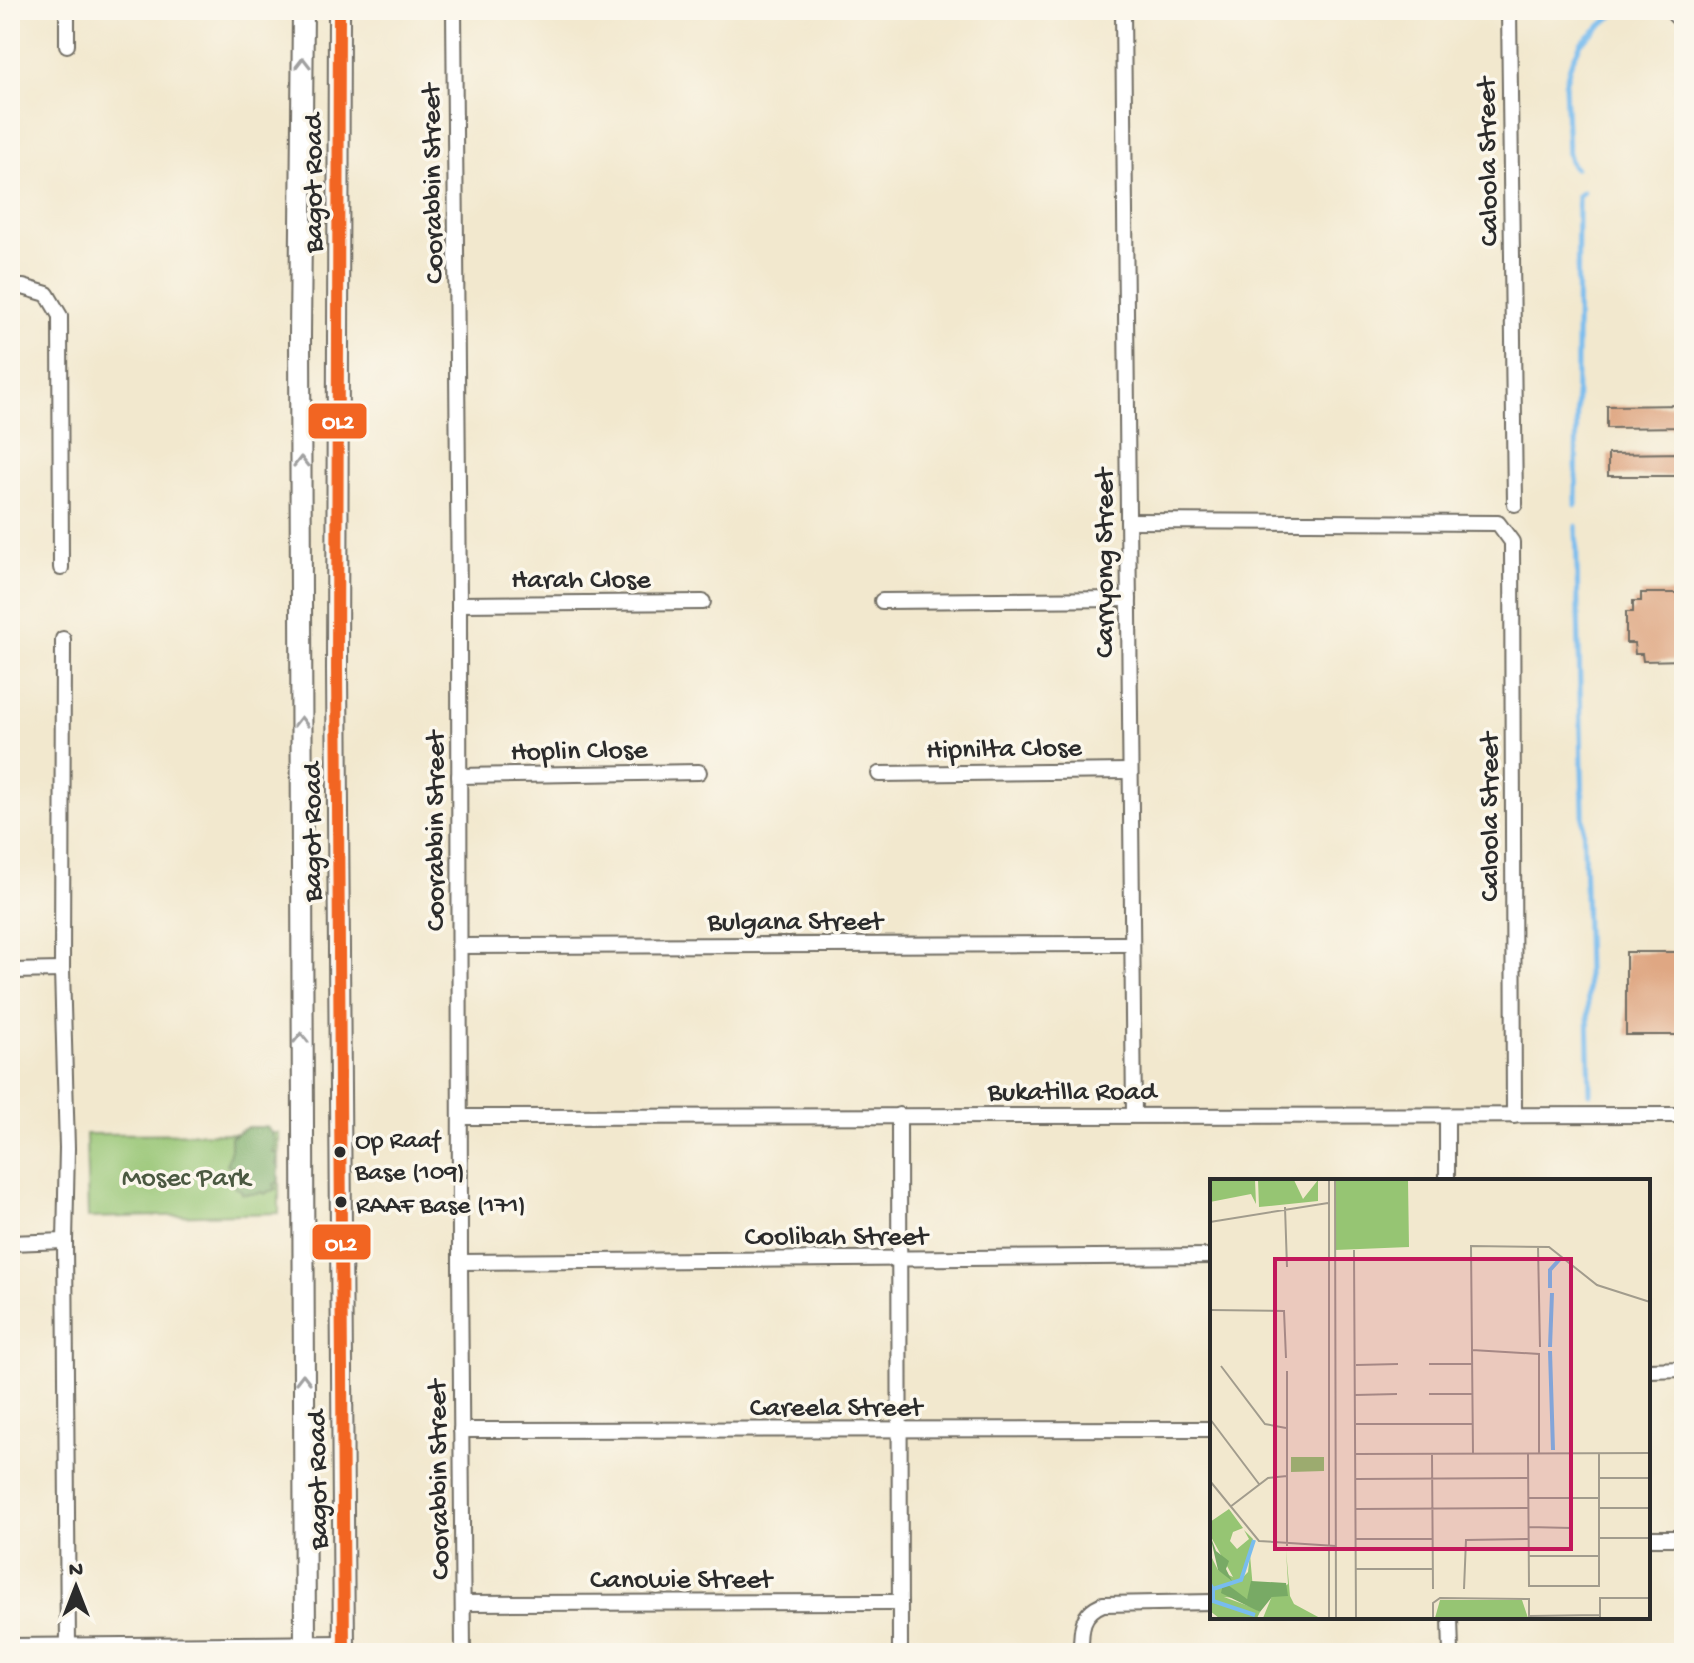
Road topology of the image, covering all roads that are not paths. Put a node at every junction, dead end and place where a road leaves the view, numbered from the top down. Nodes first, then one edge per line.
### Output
1 (67, 10) edge
2 (303, 10) edge
3 (339, 10) edge
4 (454, 10) edge
5 (1123, 10) edge
6 (1509, 10) edge
7 (1670, 10) edge
8 (1684, 24) edge
9 (67, 45) dead end
10 (10, 288) edge
11 (1515, 504) dead end
12 (1128, 521) junction
13 (61, 568) dead end
14 (1129, 599) junction
15 (882, 601) dead end
16 (703, 602) dead end
17 (459, 604) junction
18 (63, 639) dead end
19 (1130, 771) junction
20 (699, 772) dead end
21 (879, 774) dead end
22 (459, 776) junction
23 (1131, 944) junction
24 (459, 946) junction
25 (62, 970) junction
26 (10, 971) edge
27 (899, 1115) junction
28 (1134, 1115) junction
29 (1684, 1115) edge
30 (1514, 1116) junction
31 (461, 1117) junction
32 (1447, 1117) junction
33 (1447, 1179) edge
34 (65, 1241) junction
35 (10, 1243) edge
36 (1210, 1256) edge
37 (899, 1260) junction
38 (460, 1262) junction
39 (1684, 1369) edge
40 (1650, 1370) edge
41 (1210, 1429) edge
42 (461, 1430) junction
43 (900, 1431) junction
44 (1650, 1538) edge
45 (1684, 1538) edge
46 (900, 1602) junction
47 (1210, 1602) edge
48 (463, 1603) junction
49 (1450, 1619) edge
50 (10, 1646) edge
51 (68, 1647) junction
52 (304, 1648) edge
53 (344, 1648) edge
54 (463, 1653) edge
55 (900, 1653) edge
56 (1081, 1653) edge
57 (1451, 1653) edge

1 - 9 street
52 -> 2 main road, Bagot Road
3 - 53 main road, Bagot Road
4 - 17 street, Coorabbin Street
5 - 12 street, Carryong Street
6 - 11 street, Caloola Street
7 - 8 street
10 - 13 street
12 - 14 street, Carryong Street
12 - 30 street, Caloola Street
14 - 15 street
14 - 19 street, Carryong Street
16 - 17 street, Harah Close
17 - 22 street, Coorabbin Street
18 - 25 street
19 - 21 street, Hipnilta Close
19 - 23 street, Carryong Street
20 - 22 street, Hoplin Close
22 - 24 street, Coorabbin Street
23 - 24 street, Bulgana Street
23 - 28 street, Carryong Street
24 - 31 street, Coorabbin Street
25 - 26 street
25 - 34 street
27 - 28 street, Bukatilla Road
27 - 31 street, Bukatilla Road
27 - 37 street
28 - 32 street, Bukatilla Road
29 - 30 street, Bukatilla Road
30 - 32 street, Bukatilla Road
31 - 38 street, Coorabbin Street
32 - 33 street
34 - 35 street
34 - 51 street
36 - 37 street, Coolibah Street
37 - 38 street, Coolibah Street
37 - 43 street
38 - 42 street, Coorabbin Street
39 - 40 street
41 - 43 street, Careela Street
42 - 43 street, Careela Street
42 - 48 street, Coorabbin Street
43 - 46 street
44 - 45 street
46 - 48 street, Canowie Street
46 - 55 street
47 - 56 street
48 - 54 street, Coorabbin Street
49 - 57 street
50 - 51 street
51 - 52 street
52 - 53 street

